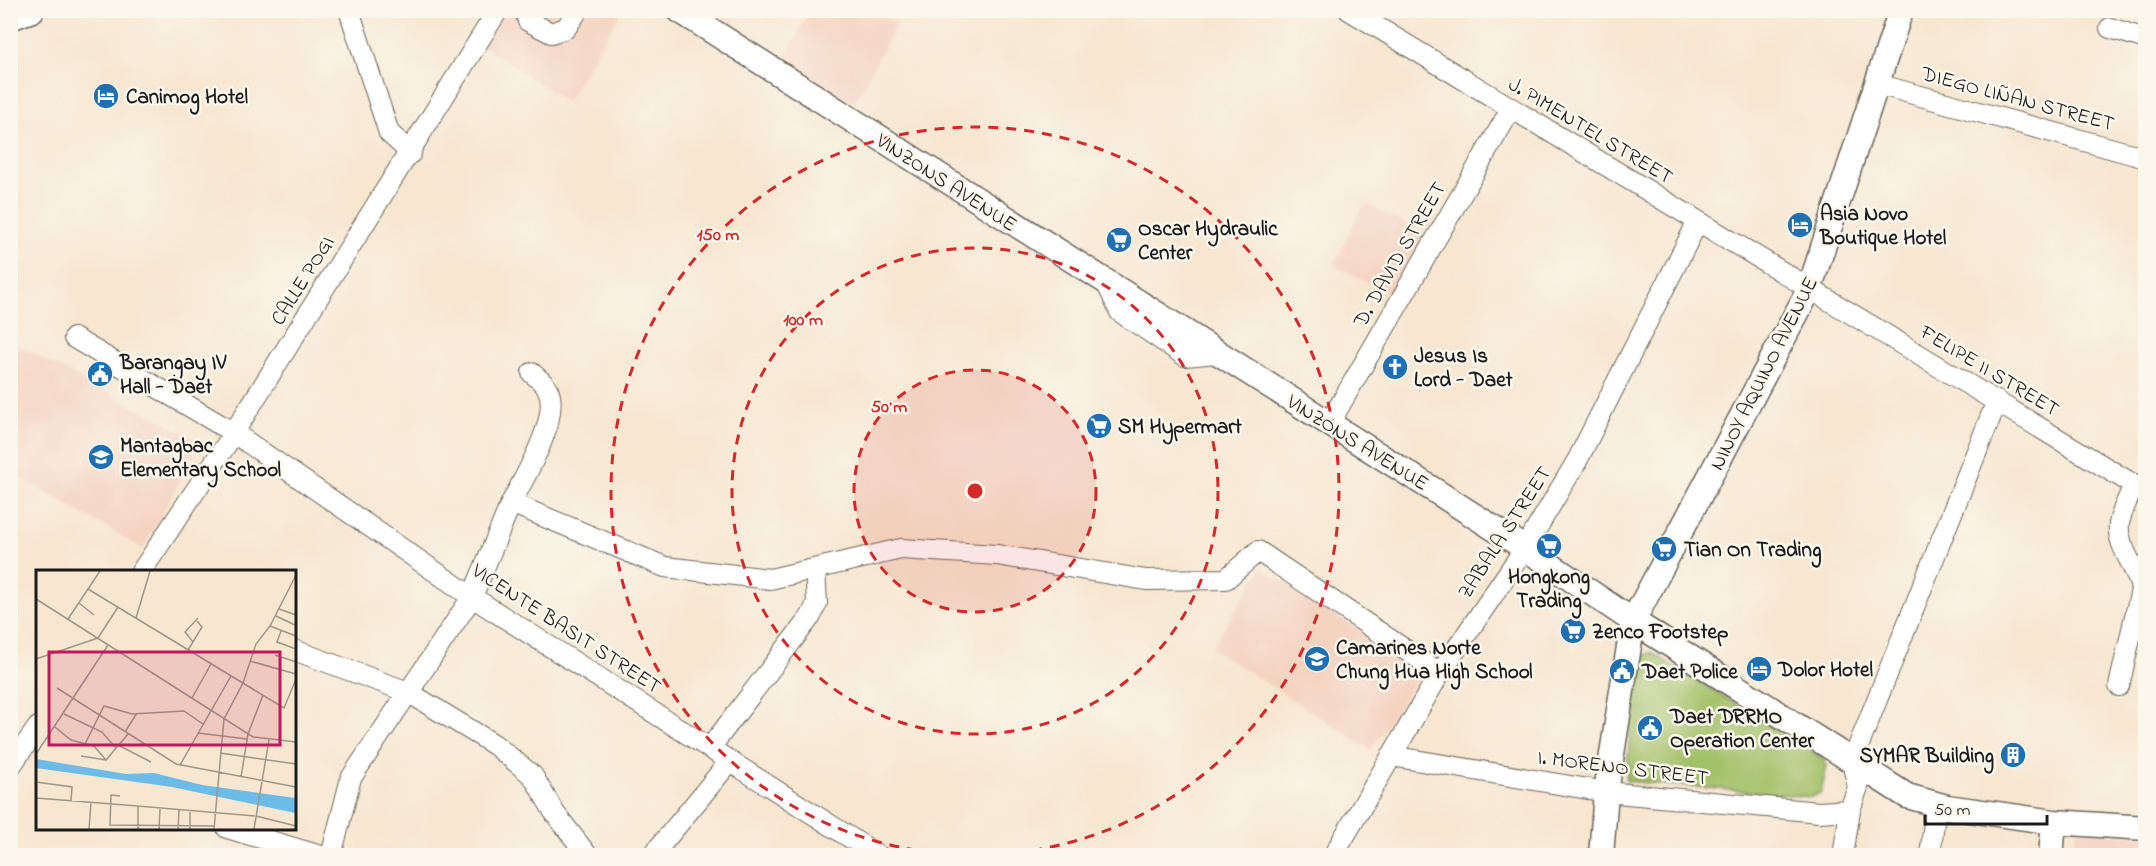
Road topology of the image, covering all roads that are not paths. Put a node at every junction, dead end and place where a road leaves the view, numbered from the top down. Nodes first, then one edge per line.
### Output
1 (32, 10) edge
2 (349, 10) edge
3 (498, 10) edge
4 (525, 10) edge
5 (578, 10) edge
6 (679, 10) edge
7 (1349, 10) edge
8 (1901, 10) edge
9 (10, 18) edge
10 (2110, 28) dead end
11 (2145, 39) edge
12 (1877, 84) junction
13 (1511, 109) junction
14 (411, 153) junction
15 (2145, 158) edge
16 (1697, 223) junction
17 (1809, 290) junction
18 (74, 338) dead end
19 (532, 373) dead end
20 (1997, 401) junction
21 (1329, 424) junction
22 (234, 433) junction
23 (2140, 488) edge
24 (511, 503) junction
25 (1525, 548) junction
26 (815, 569) junction
27 (142, 570) edge
28 (472, 597) junction
29 (1633, 621) junction
30 (296, 651) edge
31 (1440, 673) junction
32 (2119, 686) dead end
33 (408, 692) junction
34 (36, 730) edge
35 (710, 748) junction
36 (1391, 756) junction
37 (730, 761) junction
38 (1852, 762) junction
39 (10, 767) edge
40 (1606, 792) junction
41 (1936, 805) junction
42 (1850, 810) junction
43 (2054, 822) junction
44 (2145, 828) edge
45 (234, 830) edge
46 (321, 855) edge
47 (331, 855) edge
48 (588, 855) edge
49 (652, 855) edge
50 (879, 855) edge
51 (1333, 855) edge
52 (1601, 855) edge
53 (1843, 855) edge
54 (1930, 855) edge
55 (2051, 855) edge

1 - 9 main road
2 - 14 street
3 - 14 street, CALLE POGI
4 - 5 street
6 - 21 main road, VINZONS AVENUE
7 - 13 street, J. PIMENTEL STREET
8 - 12 main road, NINOY AQUINO AVENUE
10 - 11 street
12 - 15 street, DIEGO LIÑAN STREET
12 - 17 main road, NINOY AQUINO AVENUE
13 - 16 street, J. PIMENTEL STREET
13 - 21 street, D. DAVID STREET
14 - 22 street, CALLE POGI
16 - 17 street, J. PIMENTEL STREET
16 - 25 street, ZABALA STREET
17 - 20 street, FELIPE II STREET
17 - 29 main road, NINOY AQUINO AVENUE
18 - 22 street, VICENTE BASIT STREET
19 - 24 street
20 - 23 street, FELIPE II STREET
20 - 38 street
21 - 25 main road, VINZONS AVENUE
22 - 27 street, CALLE POGI
22 - 28 street, VICENTE BASIT STREET
23 - 32 street
24 - 26 street
24 - 28 street
25 - 29 main road, VINZONS AVENUE
25 - 31 street, ZABALA STREET
26 - 31 street
26 - 35 street
28 - 33 street
28 - 35 street, VICENTE BASIT STREET
29 - 38 main road, VINZONS AVENUE
29 - 40 main road, NINOY AQUINO AVENUE
30 - 33 street
31 - 36 street, ZABALA STREET
33 - 47 street
33 - 48 street
34 - 39 street
35 - 37 street, VICENTE BASIT STREET
36 - 40 street, I. MORENO STREET
36 - 51 street, ZABALA STREET
37 - 49 street
37 - 50 street, VICENTE BASIT STREET
38 - 41 main road, VINZONS AVENUE
38 - 42 street
40 - 42 street, I. MORENO STREET
40 - 52 main road, NINOY AQUINO AVENUE
41 - 43 main road, VINZONS AVENUE
41 - 54 street
42 - 53 street
43 - 44 main road, VINZONS AVENUE
43 - 55 main road
45 - 46 street

